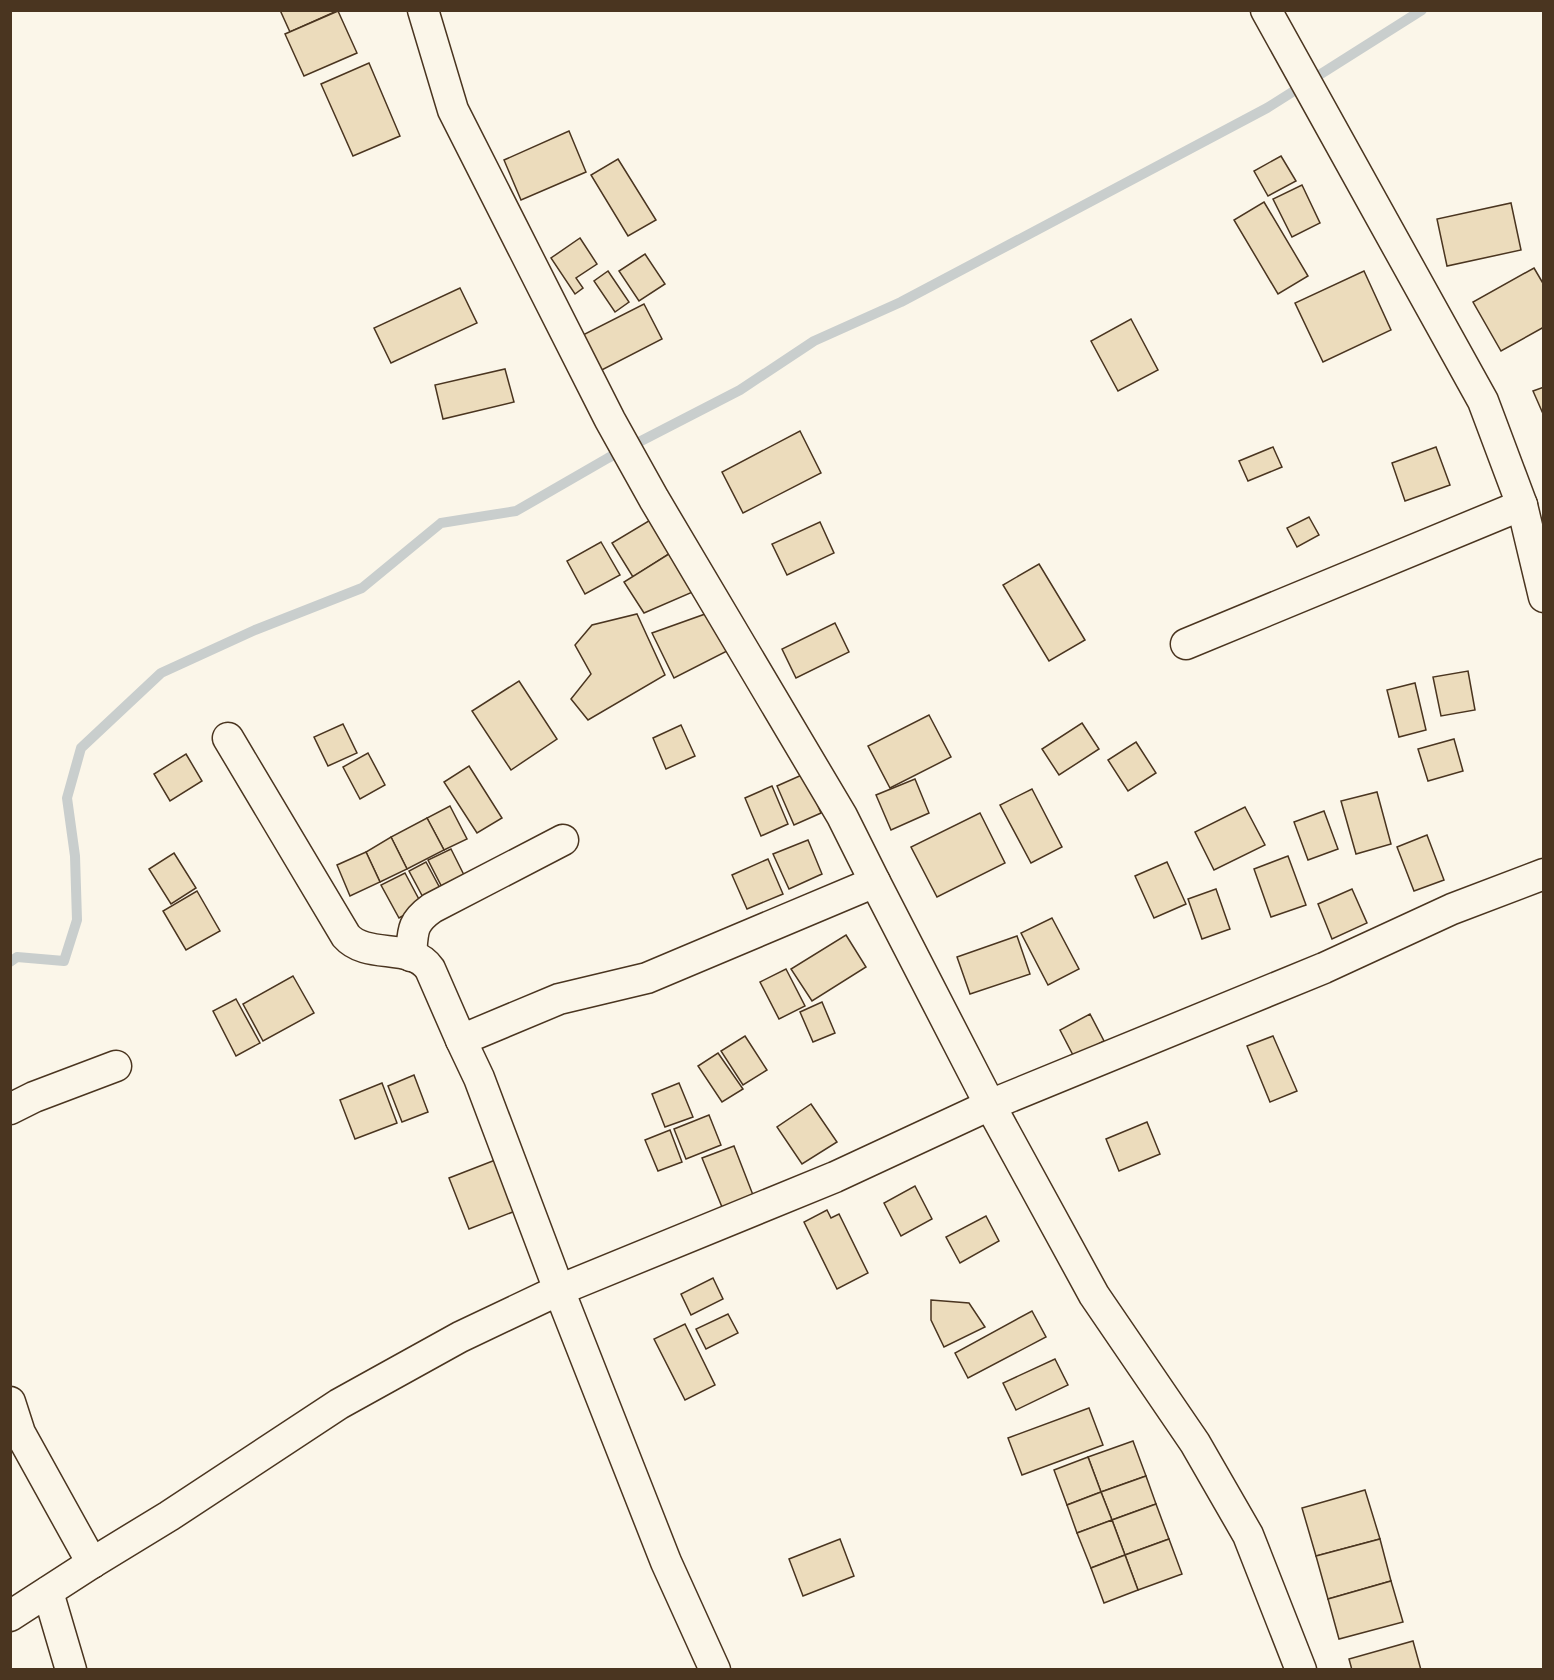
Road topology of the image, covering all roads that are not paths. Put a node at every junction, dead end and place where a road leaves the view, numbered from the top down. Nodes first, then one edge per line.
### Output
1 (423, 10) edge
2 (1266, 10) edge
3 (1521, 505) junction
4 (1544, 597) edge
5 (1186, 644) dead end
6 (228, 738) dead end
7 (563, 840) dead end
8 (1544, 874) edge
9 (874, 882) junction
10 (411, 956) junction
11 (461, 1040) junction
12 (116, 1066) dead end
13 (990, 1105) junction
14 (10, 1109) edge
15 (559, 1290) junction
16 (10, 1402) edge
17 (92, 1563) junction
18 (48, 1592) junction
19 (10, 1616) edge
20 (71, 1670) edge
21 (715, 1670) edge
22 (1301, 1670) edge

1 - 9 street
2 - 3 street
3 - 4 street
3 - 5 street
6 - 10 street
7 - 10 street
8 - 13 street
9 - 11 street
9 - 13 street
10 - 11 street
11 - 15 street
12 - 14 street
13 - 15 street
13 - 22 street
15 - 17 street
15 - 21 street
16 - 17 street
17 - 18 street
18 - 19 street
18 - 20 street

